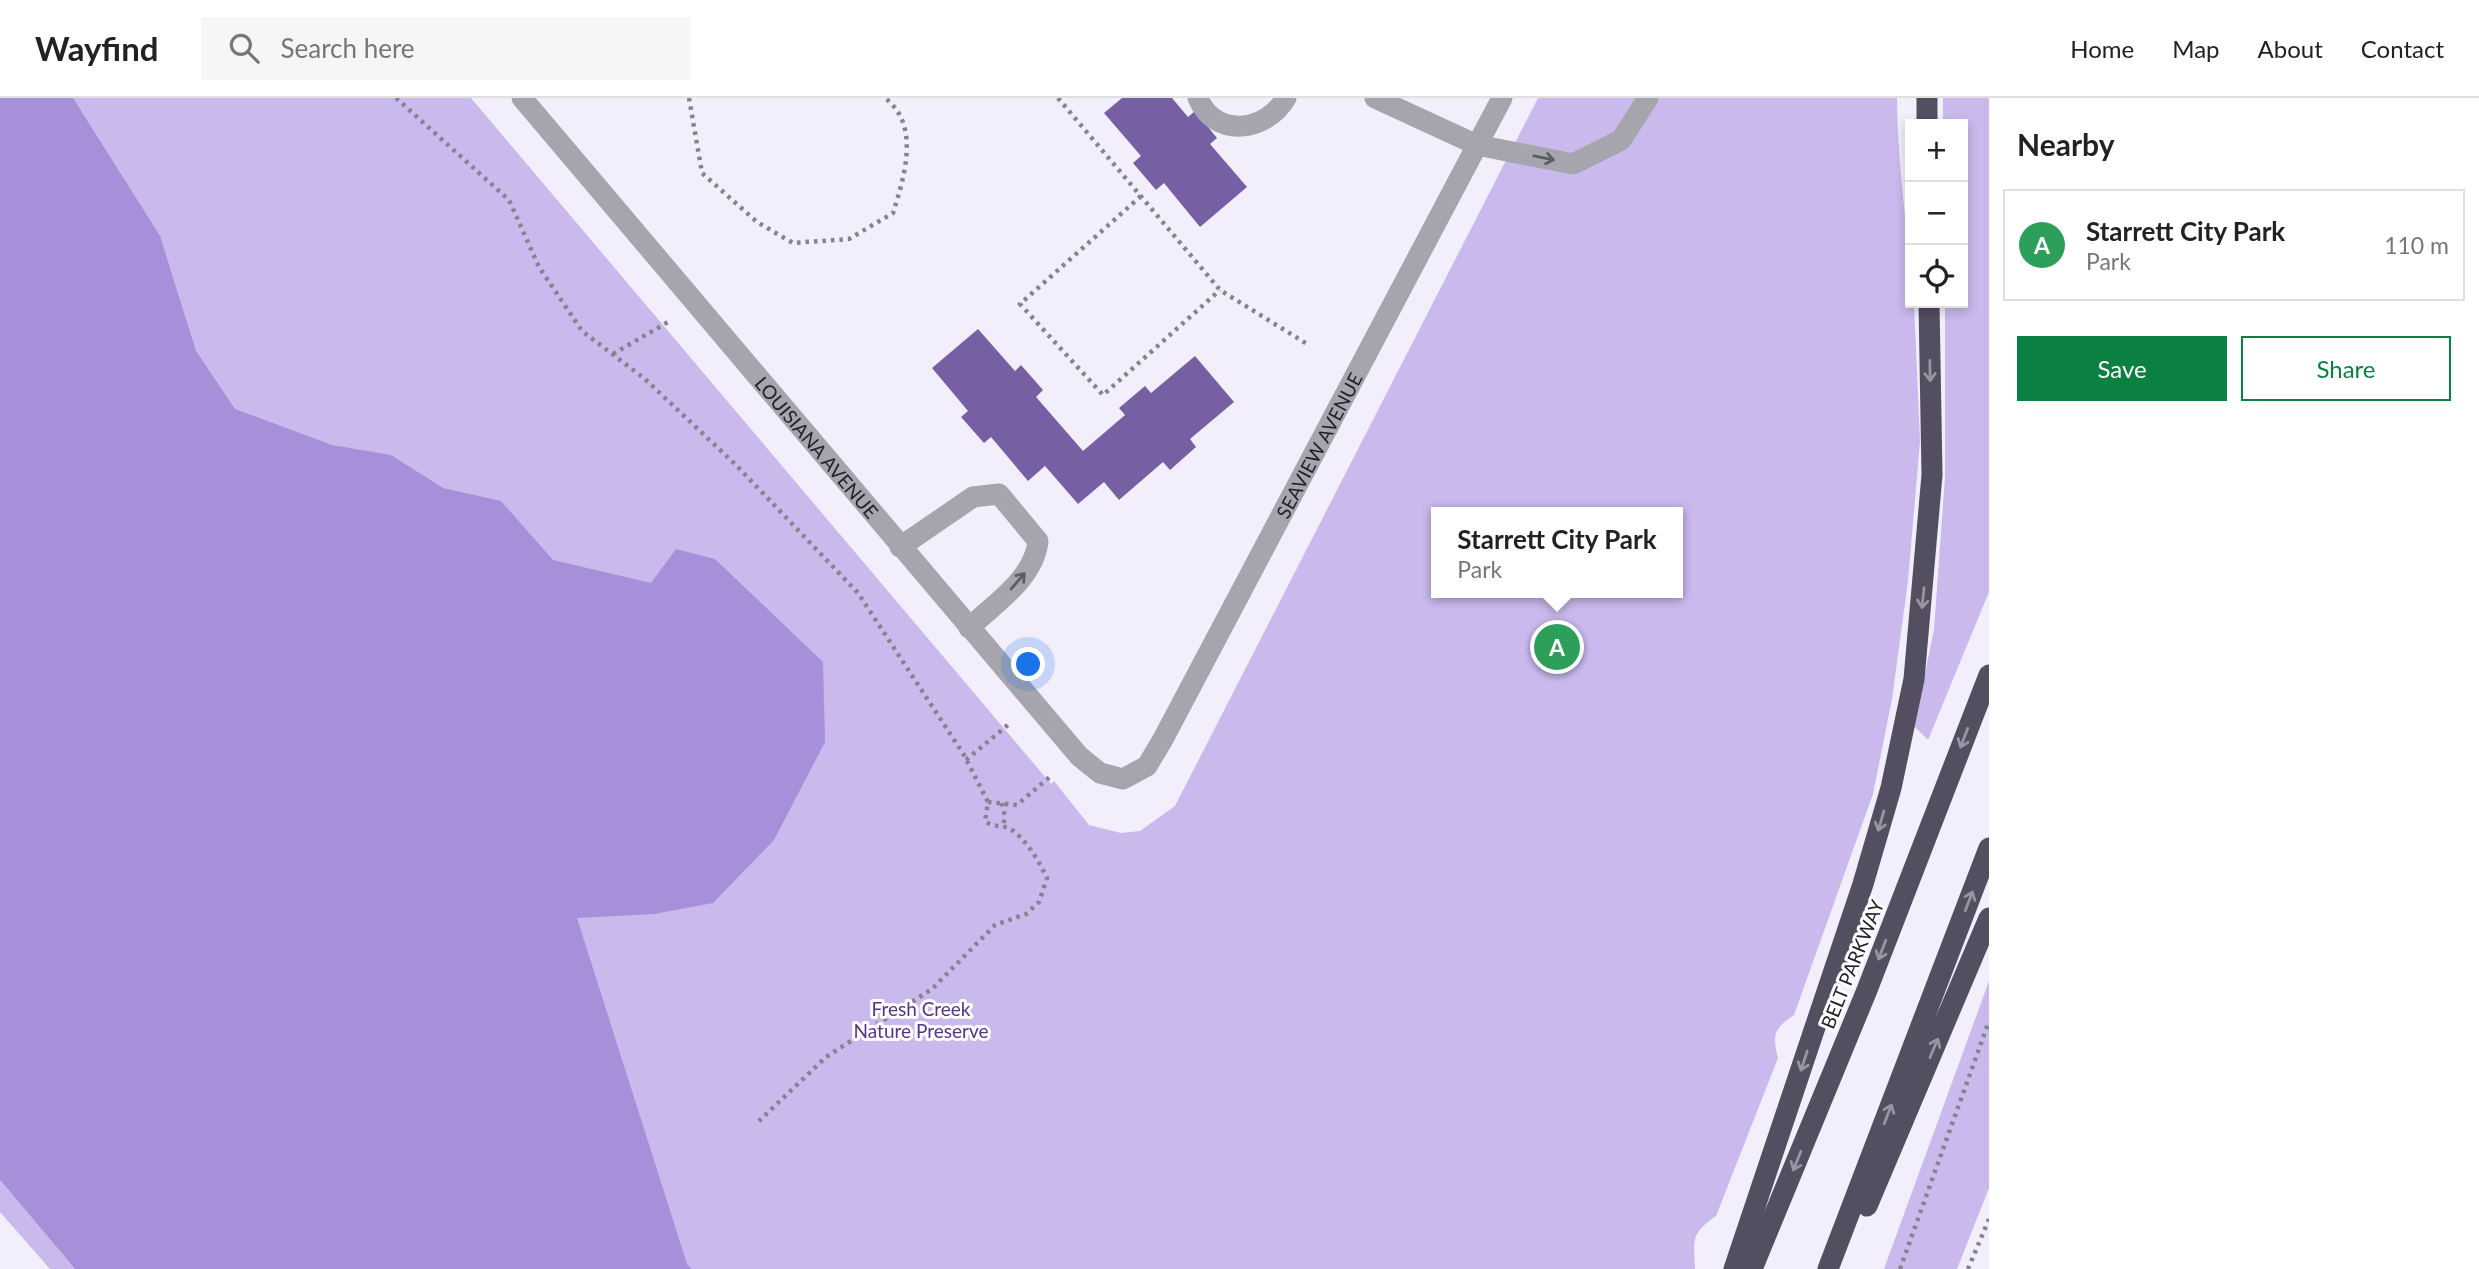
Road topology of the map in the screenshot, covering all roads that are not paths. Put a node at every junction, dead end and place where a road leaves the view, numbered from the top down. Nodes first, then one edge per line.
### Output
1 (522, 98) edge
2 (1198, 98) edge
3 (1286, 98) edge
4 (1375, 98) edge
5 (1502, 98) edge
6 (1648, 98) edge
7 (1927, 98) edge
8 (1927, 119) edge
9 (1477, 145) junction
10 (1930, 308) edge
11 (900, 547) junction
12 (969, 628) junction
13 (1989, 675) edge
14 (1123, 779) joint
15 (1989, 848) edge
16 (1989, 918) edge
17 (1734, 1269) edge
18 (1752, 1269) edge
19 (1828, 1269) edge
20 (1840, 1269) edge

1 - 11 street, LOUISIANA AVENUE
2 - 3 street
4 - 9 street
5 - 9 street, SEAVIEW AVENUE
9 -> 6 street
7 - 8 highway
9 - 14 street, SEAVIEW AVENUE
10 -> 17 highway
11 - 12 street, LOUISIANA AVENUE
12 -> 11 street
12 - 14 street, LOUISIANA AVENUE
13 -> 18 highway, BELT PARKWAY
19 -> 15 highway
20 -> 16 highway

